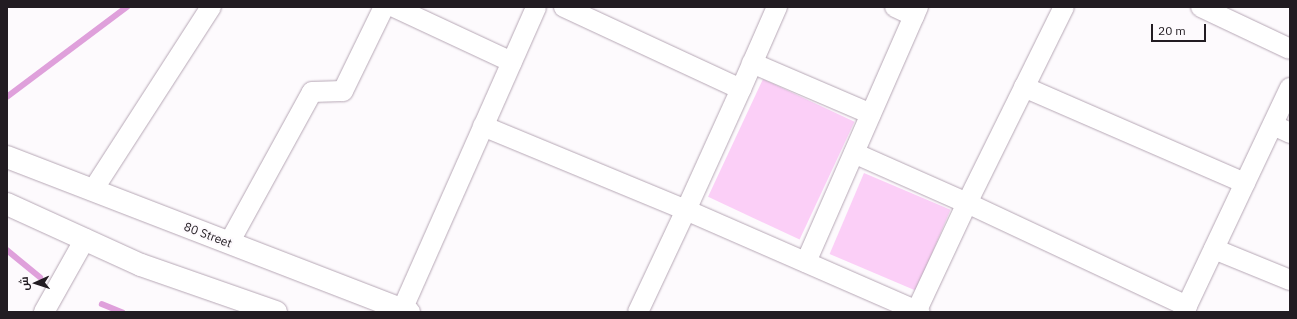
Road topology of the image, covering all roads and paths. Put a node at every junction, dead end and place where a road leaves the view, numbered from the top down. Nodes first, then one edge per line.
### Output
1 (211, 7) edge
2 (384, 7) edge
3 (394, 7) edge
4 (536, 7) edge
5 (564, 7) edge
6 (777, 7) edge
7 (895, 7) edge
8 (1064, 7) edge
9 (1201, 7) edge
10 (916, 11) edge
11 (1290, 49) edge
12 (512, 62) junction
13 (752, 63) junction
14 (1024, 87) junction
15 (1290, 88) edge
16 (741, 89) junction
17 (871, 114) junction
18 (483, 126) junction
19 (1281, 129) edge
20 (854, 153) junction
21 (7, 157) edge
22 (1245, 183) junction
23 (93, 190) junction
24 (967, 203) junction
25 (7, 204) edge
26 (686, 210) junction
27 (85, 239) junction
28 (229, 243) junction
29 (1214, 249) junction
30 (806, 262) junction
31 (1290, 280) edge
32 (1186, 309) edge
33 (405, 311) edge
34 (918, 311) edge
35 (44, 312) edge
36 (276, 312) edge
37 (638, 312) edge

1 - 23 street
2 - 28 street
3 - 12 street
4 - 12 street
5 - 16 street
6 - 13 street
7 - 10 street
8 - 14 street
9 - 11 street
10 - 17 street
12 - 18 street
13 - 16 street
13 - 17 street
14 - 22 street
14 - 24 street
15 - 19 street
16 - 26 street
17 - 20 street
18 - 26 street
18 - 33 street
19 - 22 street
20 - 24 street
20 - 30 street
21 - 23 main road, 80 Street
22 - 29 street
23 - 28 main road, 80 Street
24 - 32 street
24 - 34 street
25 - 27 main road
26 - 30 street
26 - 37 street
27 - 35 street
27 - 36 main road
28 - 33 main road, 80 Street
29 - 31 street
29 - 32 street
30 - 34 street

